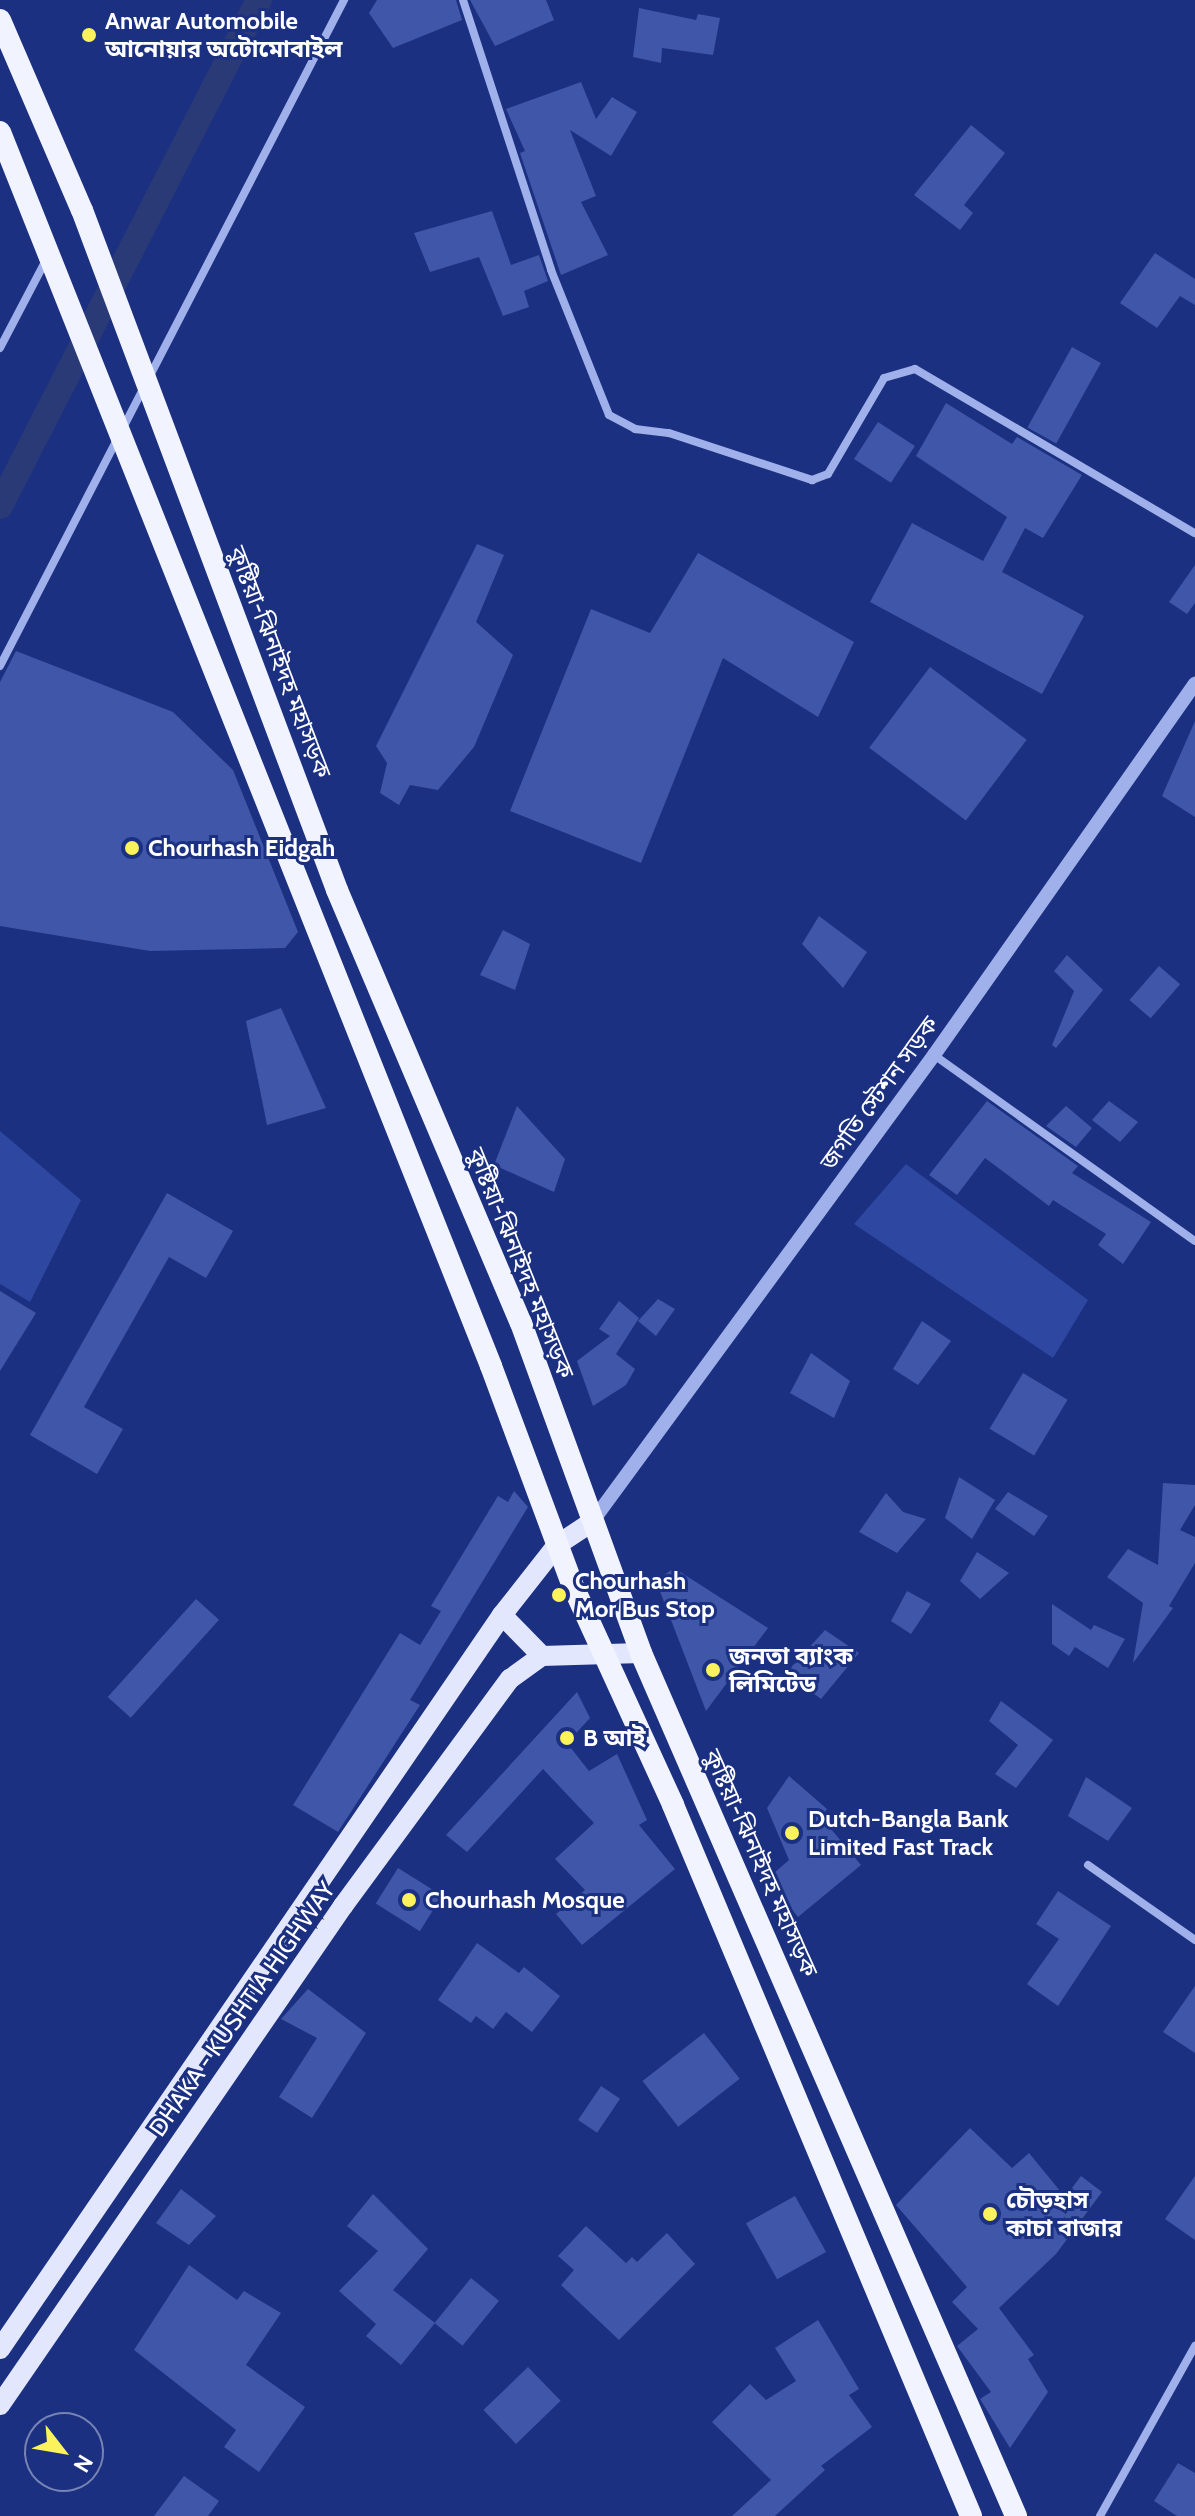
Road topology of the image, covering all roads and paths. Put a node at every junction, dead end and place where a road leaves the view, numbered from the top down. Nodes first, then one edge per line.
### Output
1 (344, 0) edge
2 (463, 0) edge
3 (0, 20) edge
4 (0, 132) edge
5 (51, 258) junction
6 (0, 348) edge
7 (148, 385) junction
8 (119, 438) junction
9 (1195, 533) edge
10 (0, 666) edge
11 (1195, 684) edge
12 (330, 871) junction
13 (294, 878) junction
14 (934, 1055) junction
15 (1195, 1241) edge
16 (592, 1522) junction
17 (557, 1545) junction
18 (502, 1615) junction
19 (602, 1651) junction
20 (641, 1653) junction
21 (542, 1656) junction
22 (1088, 1865) dead end
23 (1195, 1940) edge
24 (30, 2305) junction
25 (56, 2323) junction
26 (1195, 2346) edge
27 (0, 2349) edge
28 (1191, 2362) edge
29 (0, 2405) edge
30 (971, 2516) edge
31 (1016, 2516) edge
32 (1100, 2516) edge

1 - 7 street
2 - 9 street
3 - 7 highway, কুষ্টিয়া-ঝিনাইদহ মহাসড়ক
4 - 5 highway
5 - 6 street
5 - 8 highway
7 - 8 street
7 - 12 highway, কুষ্টিয়া-ঝিনাইদহ মহাসড়ক
8 - 10 street
8 - 13 highway
11 - 14 street, জগতি স্টেশন সড়ক
12 - 13 highway
12 - 16 highway, কুষ্টিয়া-ঝিনাইদহ মহাসড়ক
13 - 17 highway
14 - 15 street
14 - 16 street, জগতি স্টেশন সড়ক
16 - 17 main road, DHAKA - KUSHTIA HIGHWAY
16 - 20 highway, কুষ্টিয়া-ঝিনাইদহ মহাসড়ক
17 - 18 main road, DHAKA - KUSHTIA HIGHWAY
17 - 19 highway
18 - 21 main road
18 - 24 main road, DHAKA - KUSHTIA HIGHWAY
19 - 20 main road
19 - 21 main road
19 - 30 highway
20 - 31 highway, কুষ্টিয়া-ঝিনাইদহ মহাসড়ক
21 - 25 main road, DHAKA - KUSHTIA HIGHWAY
22 - 23 street
24 - 25 main road
24 - 27 main road, DHAKA - KUSHTIA HIGHWAY
25 - 29 main road, DHAKA - KUSHTIA HIGHWAY
26 - 28 street
28 - 32 street

